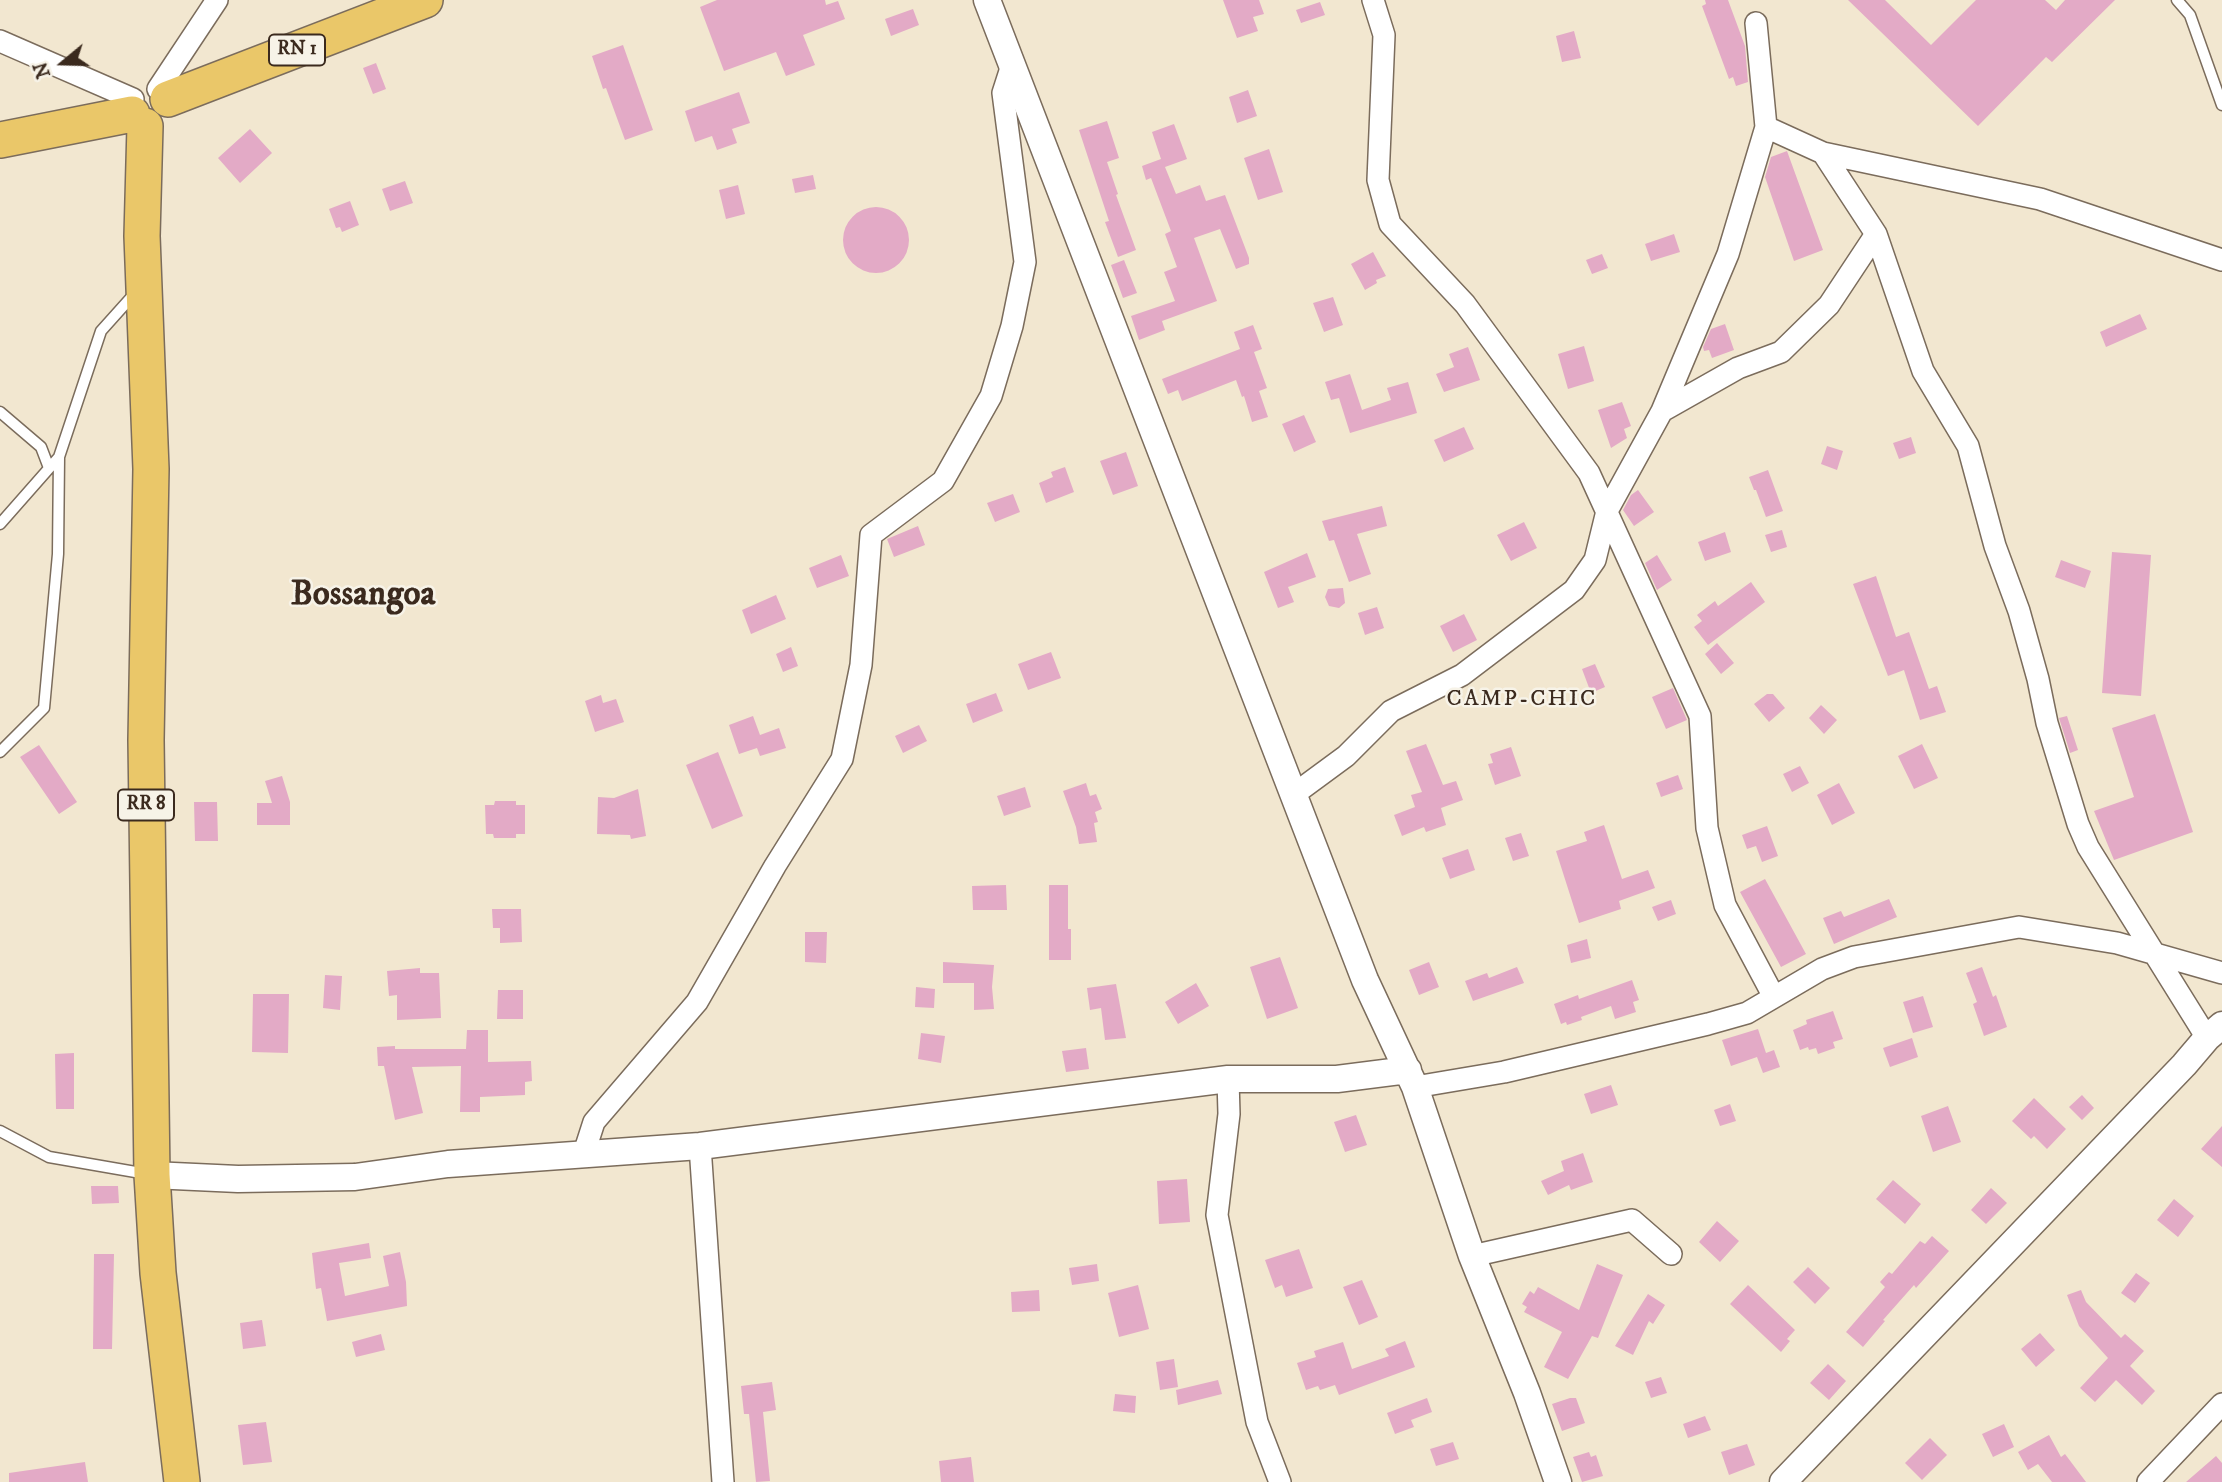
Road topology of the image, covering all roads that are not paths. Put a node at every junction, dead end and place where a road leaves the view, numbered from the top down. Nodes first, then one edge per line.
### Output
1 (217, 0) edge
2 (425, 0) edge
3 (987, 0) edge
4 (1373, 0) edge
5 (2177, 0) edge
6 (1756, 23) dead end
7 (0, 41) edge
8 (1012, 65) junction
9 (147, 105) junction
10 (2222, 105) edge
11 (1766, 127) junction
12 (0, 140) edge
13 (1823, 153) junction
14 (1876, 234) junction
15 (2222, 260) edge
16 (143, 285) junction
17 (1662, 411) junction
18 (0, 412) edge
19 (59, 457) junction
20 (49, 468) junction
21 (1607, 511) junction
22 (0, 524) edge
23 (0, 752) edge
24 (1293, 795) junction
25 (2155, 953) junction
26 (2222, 973) edge
27 (1774, 997) junction
28 (2214, 1032) edge
29 (1228, 1079) junction
30 (1411, 1079) junction
31 (0, 1131) edge
32 (699, 1146) junction
33 (584, 1153) junction
34 (152, 1175) junction
35 (1671, 1254) dead end
36 (1472, 1256) junction
37 (2222, 1404) edge
38 (182, 1482) edge
39 (723, 1482) edge
40 (1280, 1482) edge
41 (1558, 1482) edge
42 (1783, 1482) edge
43 (2148, 1482) edge

1 - 9 street
2 - 9 main road, RN 1
3 - 8 street
4 - 21 street
5 - 10 lane
6 - 11 street
7 - 9 street
8 - 24 street
8 - 33 street
9 - 12 main road, RN 1
9 - 16 main road, RR 8
11 - 13 street
11 - 17 street
13 - 14 street
13 - 15 street
14 - 17 street
14 - 25 street
16 - 19 lane
16 - 34 main road, RR 8
17 - 21 street
18 - 20 lane
19 - 20 lane
19 - 23 lane
20 - 22 lane
21 - 24 street
21 - 27 street
24 - 30 street
25 - 26 street
25 - 27 street
25 - 28 street
27 - 30 street
28 - 42 street
29 - 30 street
29 - 32 street
29 - 40 street
30 - 36 street
31 - 34 lane
32 - 33 street
32 - 39 street
33 - 34 street
34 - 38 main road, RR 8
35 - 36 street
36 - 41 street
37 - 43 street

